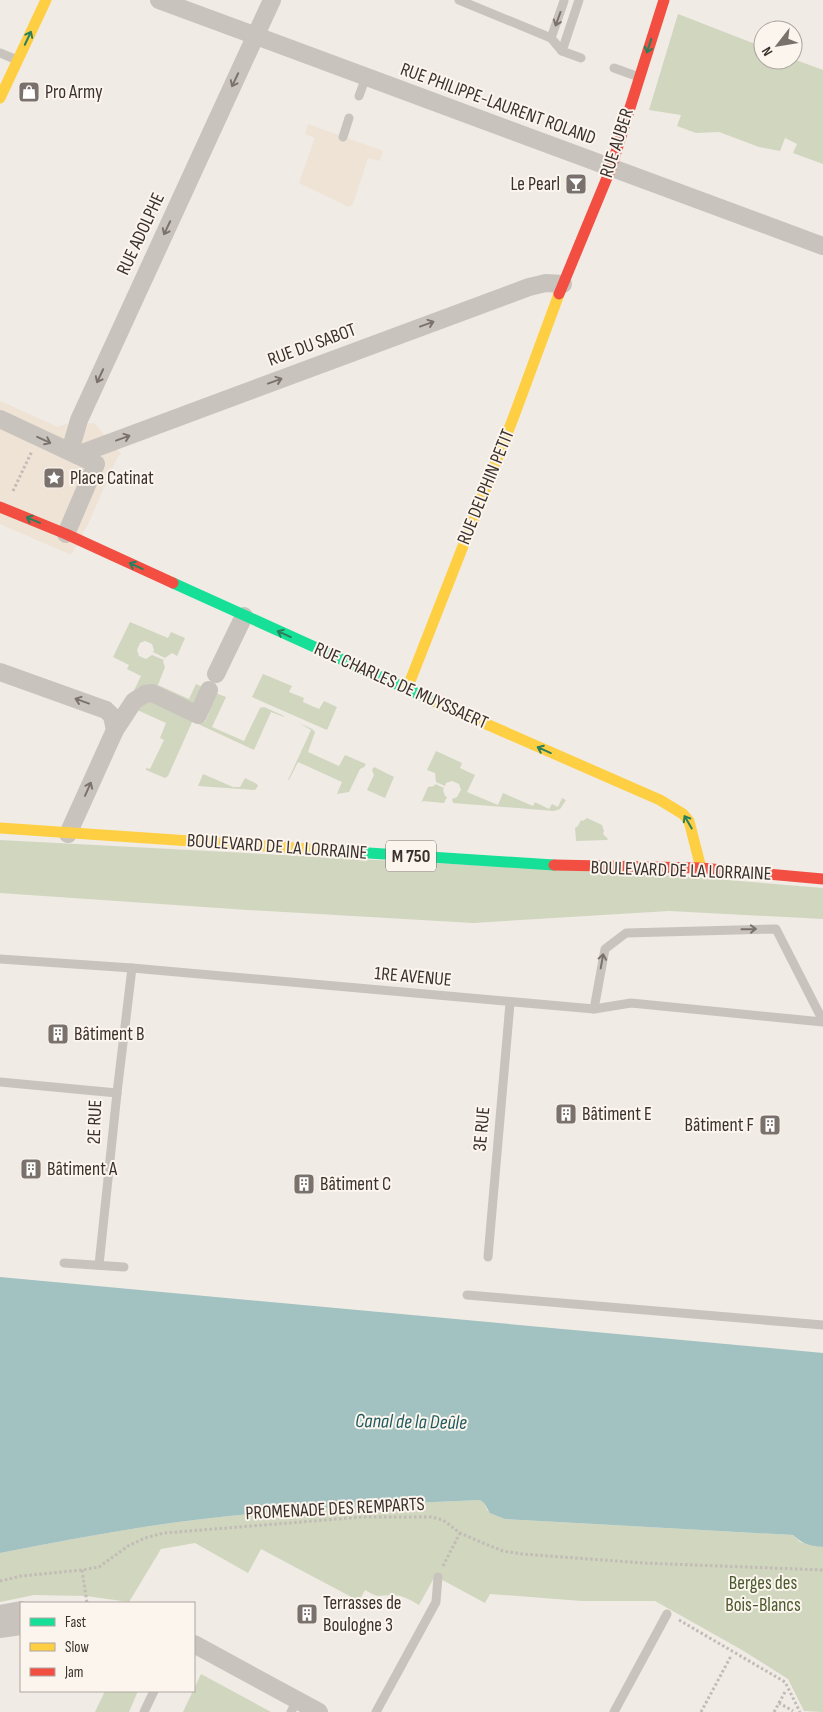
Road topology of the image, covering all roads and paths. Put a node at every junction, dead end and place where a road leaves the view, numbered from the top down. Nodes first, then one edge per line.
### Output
1 (46, 0) edge
2 (159, 0) edge
3 (272, 0) edge
4 (459, 0) edge
5 (578, 0) edge
6 (664, 0) edge
7 (564, 1) edge
8 (255, 36) junction
9 (551, 38) junction
10 (562, 52) junction
11 (0, 53) edge
12 (581, 58) dead end
13 (18, 60) junction
14 (614, 68) dead end
15 (366, 77) junction
16 (639, 77) junction
17 (358, 96) dead end
18 (0, 98) edge
19 (350, 118) dead end
20 (343, 137) dead end
21 (610, 168) junction
22 (823, 246) edge
23 (563, 284) junction
24 (0, 419) edge
25 (38, 437) junction
26 (73, 453) junction
27 (3, 508) edge
28 (66, 534) junction
29 (244, 616) junction
30 (0, 672) edge
31 (216, 674) dead end
32 (407, 689) junction
33 (209, 690) dead end
34 (115, 730) junction
35 (0, 828) edge
36 (68, 834) junction
37 (701, 868) junction
38 (823, 879) edge
39 (0, 959) edge
40 (132, 968) junction
41 (510, 1003) junction
42 (594, 1009) junction
43 (823, 1021) edge
44 (0, 1082) edge
45 (117, 1093) junction
46 (488, 1257) dead end
47 (64, 1263) dead end
48 (99, 1265) junction
49 (124, 1267) dead end
50 (467, 1295) dead end
51 (823, 1324) edge
52 (460, 1533) junction
53 (82, 1570) junction
54 (823, 1570) edge
55 (438, 1577) joint
56 (0, 1581) edge
57 (87, 1602) edge
58 (20, 1610) edge
59 (0, 1614) edge
60 (667, 1614) joint
61 (20, 1626) edge
62 (0, 1630) edge
63 (195, 1645) edge
64 (731, 1656) dead end
65 (154, 1692) edge
66 (785, 1692) dead end
67 (779, 1703) junction
68 (294, 1706) edge
69 (793, 1711) dead end
70 (144, 1712) edge
71 (319, 1712) edge
72 (376, 1712) edge
73 (614, 1712) edge
74 (701, 1712) edge
75 (774, 1712) edge
76 (800, 1712) edge

13 -> 1 street
2 - 8 street, RUE PHILIPPE-LAURENT ROLAND
3 - 8 street, RUE ADOLPHE
4 - 9 lane
5 - 10 lane
6 -> 16 street, RUE AUBER
7 -> 9 lane
8 - 15 street, RUE PHILIPPE-LAURENT ROLAND
8 -> 26 street, RUE ADOLPHE
9 - 10 lane
10 - 12 lane
11 - 13 lane
13 - 18 street
14 - 16 lane
15 - 17 lane
15 - 21 street, RUE PHILIPPE-LAURENT ROLAND
16 - 21 street, RUE AUBER
19 - 20 lane
21 - 22 street, RUE PHILIPPE-LAURENT ROLAND
21 - 23 street, RUE AUBER
26 -> 23 street, RUE DU SABOT
23 - 32 street, RUE DELPHIN PETIT
24 - 25 street
25 -> 26 street
25 - 27 path
26 - 28 street
28 -> 27 street
29 -> 28 street, RUE CHARLES DE MUYSSAERT
29 - 31 street
32 -> 29 street, RUE CHARLES DE MUYSSAERT
34 -> 30 street
37 -> 32 street, RUE CHARLES DE MUYSSAERT
33 - 34 street
36 -> 34 street
35 - 36 street, BOULEVARD DE LA LORRAINE / M 750
36 - 37 street, BOULEVARD DE LA LORRAINE / M 750
37 - 38 street, BOULEVARD DE LA LORRAINE / M 750
39 - 40 lane, 1RE AVENUE
40 - 41 lane, 1RE AVENUE
40 - 45 lane
41 - 42 lane, 1RE AVENUE
41 - 46 lane, 3E RUE
42 - 43 lane, 1RE AVENUE
42 -> 43 lane
44 - 45 lane, 2E RUE
45 - 48 lane, 2E RUE
47 - 48 lane
48 - 49 lane
50 - 51 lane
52 - 53 path, PROMENADE DES REMPARTS
52 - 54 path, PROMENADE DES REMPARTS
52 - 55 path
53 - 56 path, PROMENADE DES REMPARTS
53 - 57 path
55 - 72 lane
58 - 59 street
60 - 73 lane
60 - 76 path
61 - 62 street
63 - 68 street
64 - 74 path
65 - 70 lane
66 - 67 path
67 - 69 path
67 - 75 path
68 - 71 street

